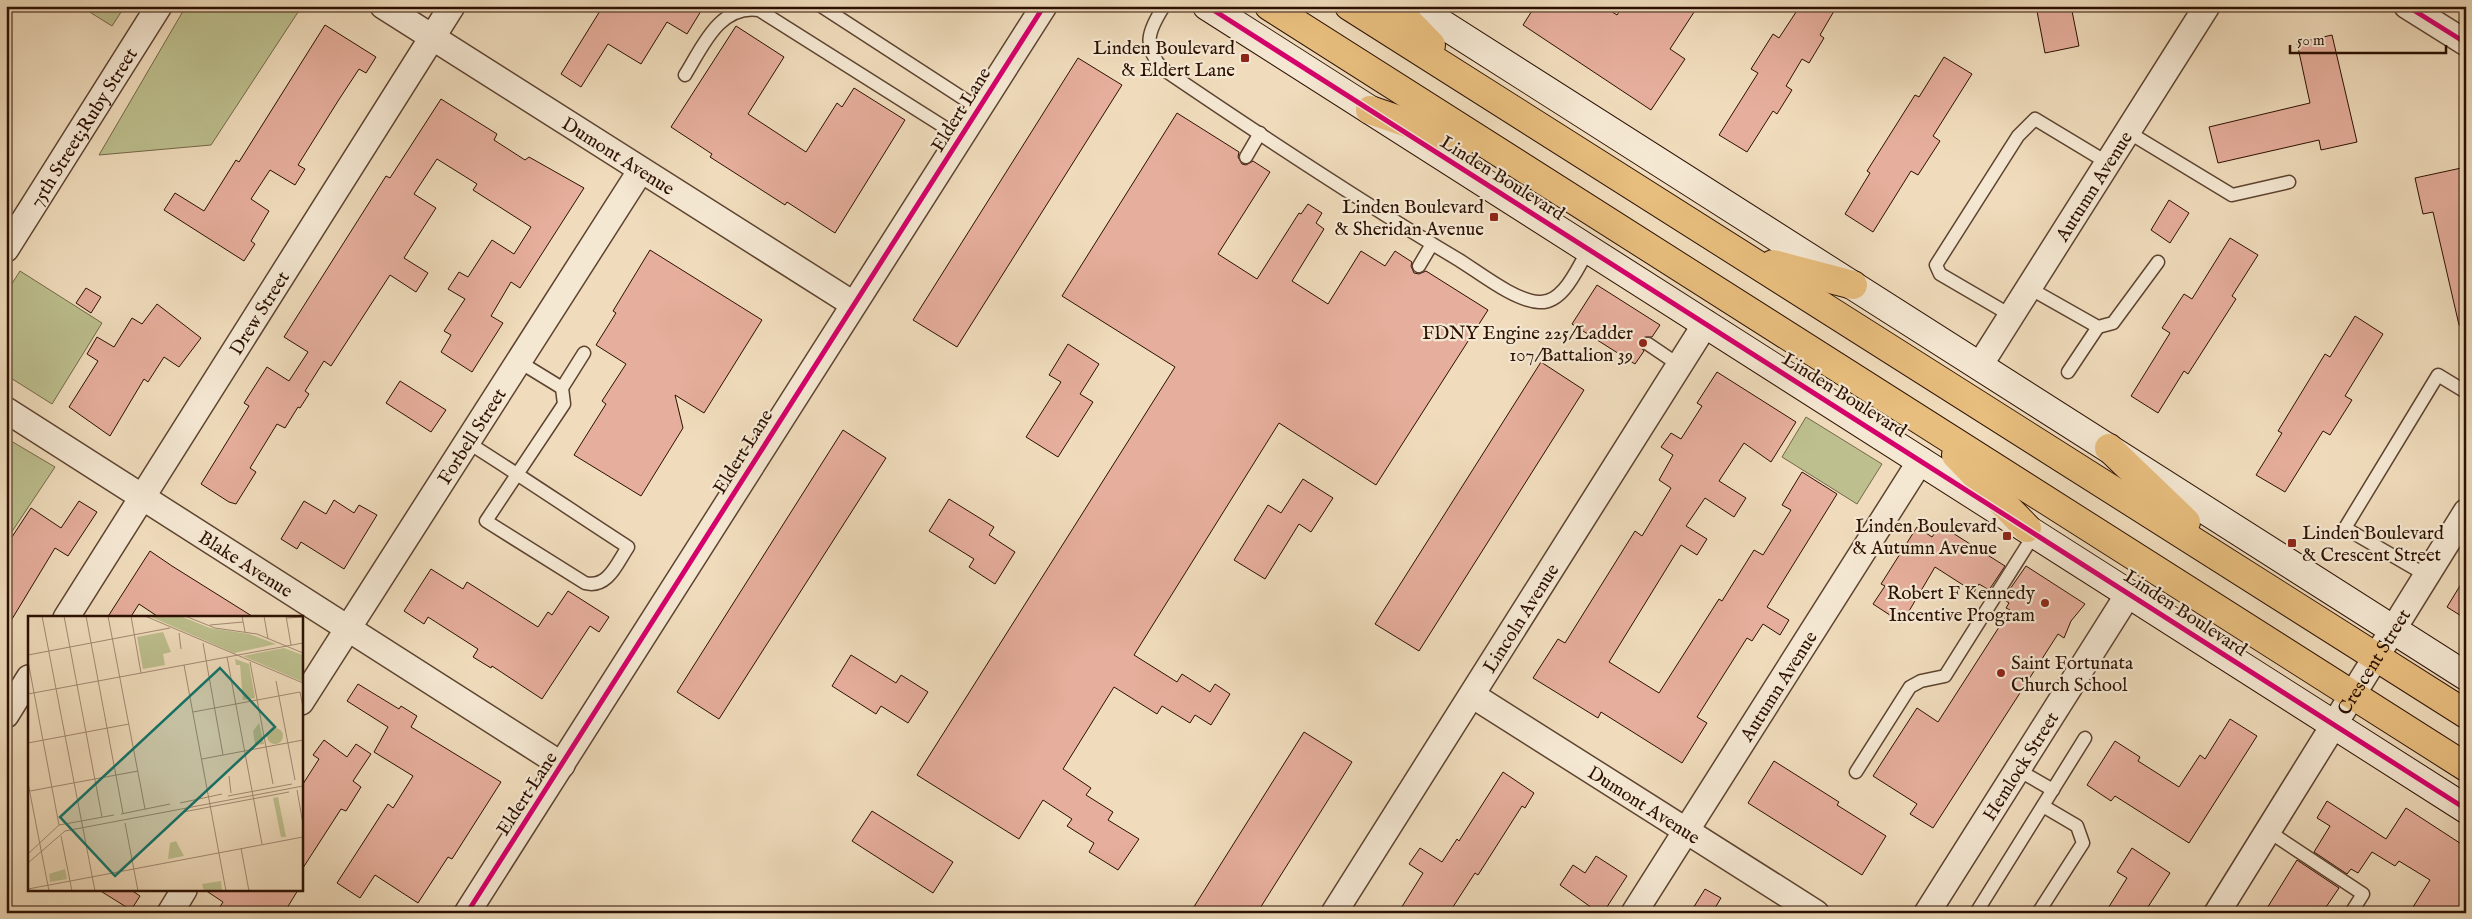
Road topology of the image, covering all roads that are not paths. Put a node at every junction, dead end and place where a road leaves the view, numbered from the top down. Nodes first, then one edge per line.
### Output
1 (159, 6) edge
2 (382, 6) edge
3 (452, 6) edge
4 (820, 6) edge
5 (1044, 6) edge
6 (1164, 6) edge
7 (1207, 6) edge
8 (1269, 6) edge
9 (1349, 6) edge
10 (1392, 6) edge
11 (1414, 6) edge
12 (2207, 6) edge
13 (2407, 6) edge
14 (432, 38) junction
15 (2466, 44) edge
16 (686, 75) dead end
17 (1466, 80) junction
18 (978, 108) junction
19 (1370, 110) junction
20 (2128, 132) junction
21 (1260, 133) junction
22 (960, 137) junction
23 (1246, 156) dead end
24 (1506, 156) junction
25 (2108, 163) junction
26 (641, 170) junction
27 (2289, 182) dead end
28 (10, 234) edge
29 (1432, 244) junction
30 (1589, 249) junction
31 (1746, 257) junction
32 (2158, 262) dead end
33 (1419, 266) dead end
34 (1853, 285) junction
35 (2029, 288) junction
36 (853, 304) junction
37 (2012, 316) junction
38 (1706, 323) junction
39 (2098, 327) junction
40 (1648, 344) dead end
41 (584, 353) dead end
42 (518, 361) junction
43 (1679, 365) junction
44 (1980, 366) junction
45 (2068, 372) dead end
46 (562, 388) junction
47 (2466, 392) edge
48 (6, 410) edge
49 (1924, 422) junction
50 (467, 442) junction
51 (2109, 448) junction
52 (1921, 460) junction
53 (517, 475) junction
54 (141, 496) junction
55 (2466, 512) edge
56 (2031, 530) junction
57 (2229, 563) junction
58 (2426, 575) junction
59 (2129, 593) junction
60 (67, 616) edge
61 (347, 628) junction
62 (2393, 629) junction
63 (2376, 657) junction
64 (2466, 676) edge
65 (28, 680) edge
66 (2353, 694) junction
67 (1472, 695) junction
68 (302, 700) edge
69 (2466, 714) edge
70 (6, 715) edge
71 (2334, 724) junction
72 (2085, 738) dead end
73 (562, 765) junction
74 (2466, 767) edge
75 (2018, 770) junction
76 (1856, 772) dead end
77 (2053, 790) junction
78 (2043, 806) junction
79 (2466, 809) edge
80 (1686, 831) junction
81 (2268, 831) junction
82 (183, 892) edge
83 (170, 913) edge
84 (467, 913) edge
85 (1334, 913) edge
86 (1634, 913) edge
87 (1816, 913) edge
88 (1927, 913) edge
89 (1976, 913) edge
90 (2038, 913) edge
91 (2217, 913) edge
92 (2351, 913) edge

1 - 28 street, 75th Street;Ruby Street
2 - 14 street, Dumont Avenue
3 - 14 street, Drew Street
4 - 18 lane
5 - 18 street, Eldert Lane
6 - 21 lane
7 - 19 street, Linden Boulevard
8 - 24 highway, Linden Boulevard
9 - 17 highway
10 - 17 highway
11 - 34 street
12 - 20 street, Autumn Avenue
13 - 15 street
14 - 26 street, Dumont Avenue
14 - 54 street, Drew Street
16 - 22 lane
17 - 31 highway
18 - 22 street, Eldert Lane
19 - 24 highway
19 - 30 street, Linden Boulevard
20 - 25 street, Autumn Avenue
20 - 27 lane
21 - 23 lane
21 - 29 lane
22 - 36 street, Eldert Lane
24 - 49 highway, Linden Boulevard
25 - 35 street, Autumn Avenue
25 - 37 lane
26 - 36 street, Dumont Avenue
26 - 42 street, Forbell Street
29 - 30 lane
29 - 33 lane
30 - 38 street, Linden Boulevard
31 - 34 highway
31 - 57 highway
32 - 39 lane
34 - 44 street
35 - 37 street, Autumn Avenue
35 - 39 lane
36 - 73 street, Eldert Lane
37 - 44 street, Autumn Avenue
38 - 43 street, Lincoln Avenue
38 - 52 street, Linden Boulevard
39 - 45 lane
40 - 43 lane
41 - 46 lane
42 - 46 lane
42 - 50 street, Forbell Street
43 - 67 street, Lincoln Avenue
44 - 51 street
46 - 53 lane
47 - 58 lane
48 - 54 street, Blake Avenue
49 - 56 highway
49 - 66 highway, Linden Boulevard
50 - 53 lane
50 - 61 street, Forbell Street
51 - 57 highway
51 - 62 street
52 - 56 street, Linden Boulevard
52 - 80 street, Autumn Avenue
53 - 53 lane
54 - 60 street, Drew Street
54 - 61 street, Blake Avenue
55 - 58 street, Crescent Street
56 - 59 street, Linden Boulevard
56 - 76 lane
57 - 63 highway
58 - 62 street, Crescent Street
59 - 71 street, Linden Boulevard
59 - 75 street, Hemlock Street
61 - 68 street, Forbell Street
61 - 73 street, Blake Avenue
62 - 63 street, Crescent Street
62 - 64 street
63 - 66 street, Crescent Street
63 - 69 highway
65 - 70 street
66 - 71 street, Crescent Street
66 - 74 highway, Linden Boulevard
67 - 80 street, Dumont Avenue
67 - 85 street, Lincoln Avenue
71 - 79 street, Linden Boulevard
71 - 81 street, Crescent Street
72 - 77 lane
73 - 84 street, Eldert Lane
75 - 77 lane
75 - 88 street, Hemlock Street
77 - 78 lane
78 - 89 lane
78 - 90 lane
80 - 86 street, Autumn Avenue
80 - 87 street, Dumont Avenue
81 - 91 street, Crescent Street
81 - 92 lane
82 - 83 street

